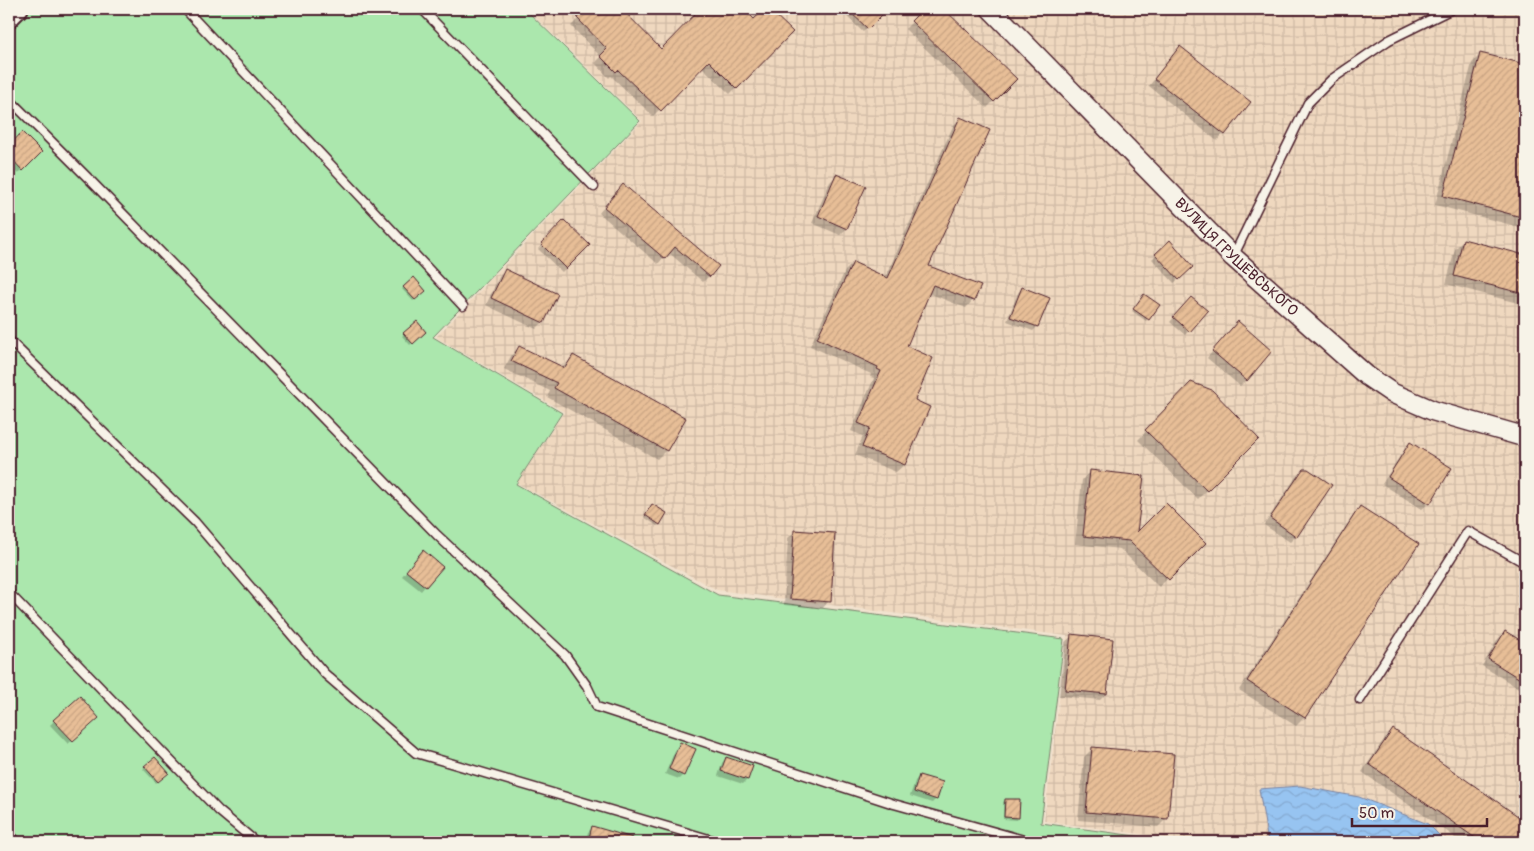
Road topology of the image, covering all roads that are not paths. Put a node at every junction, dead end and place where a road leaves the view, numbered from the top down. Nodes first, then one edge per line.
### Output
1 (20, 9) edge
2 (185, 9) edge
3 (422, 9) edge
4 (991, 9) edge
5 (1452, 9) edge
6 (9, 20) edge
7 (9, 99) edge
8 (594, 187) dead end
9 (1233, 257) junction
10 (463, 306) dead end
11 (9, 340) edge
12 (1525, 437) edge
13 (1525, 563) edge
14 (9, 594) edge
15 (1360, 700) dead end
16 (9, 834) edge
17 (17, 842) edge
18 (256, 842) edge
19 (719, 842) edge
20 (1031, 842) edge

1 - 6 street
2 - 10 lane
3 - 8 lane
4 - 9 street, ВУЛИЦЯ ГРУШЕВСЬКОГО
5 - 9 lane
7 - 20 lane
9 - 12 street, ВУЛИЦЯ ГРУШЕВСЬКОГО
11 - 19 lane
13 - 15 lane
14 - 18 lane
16 - 17 lane

